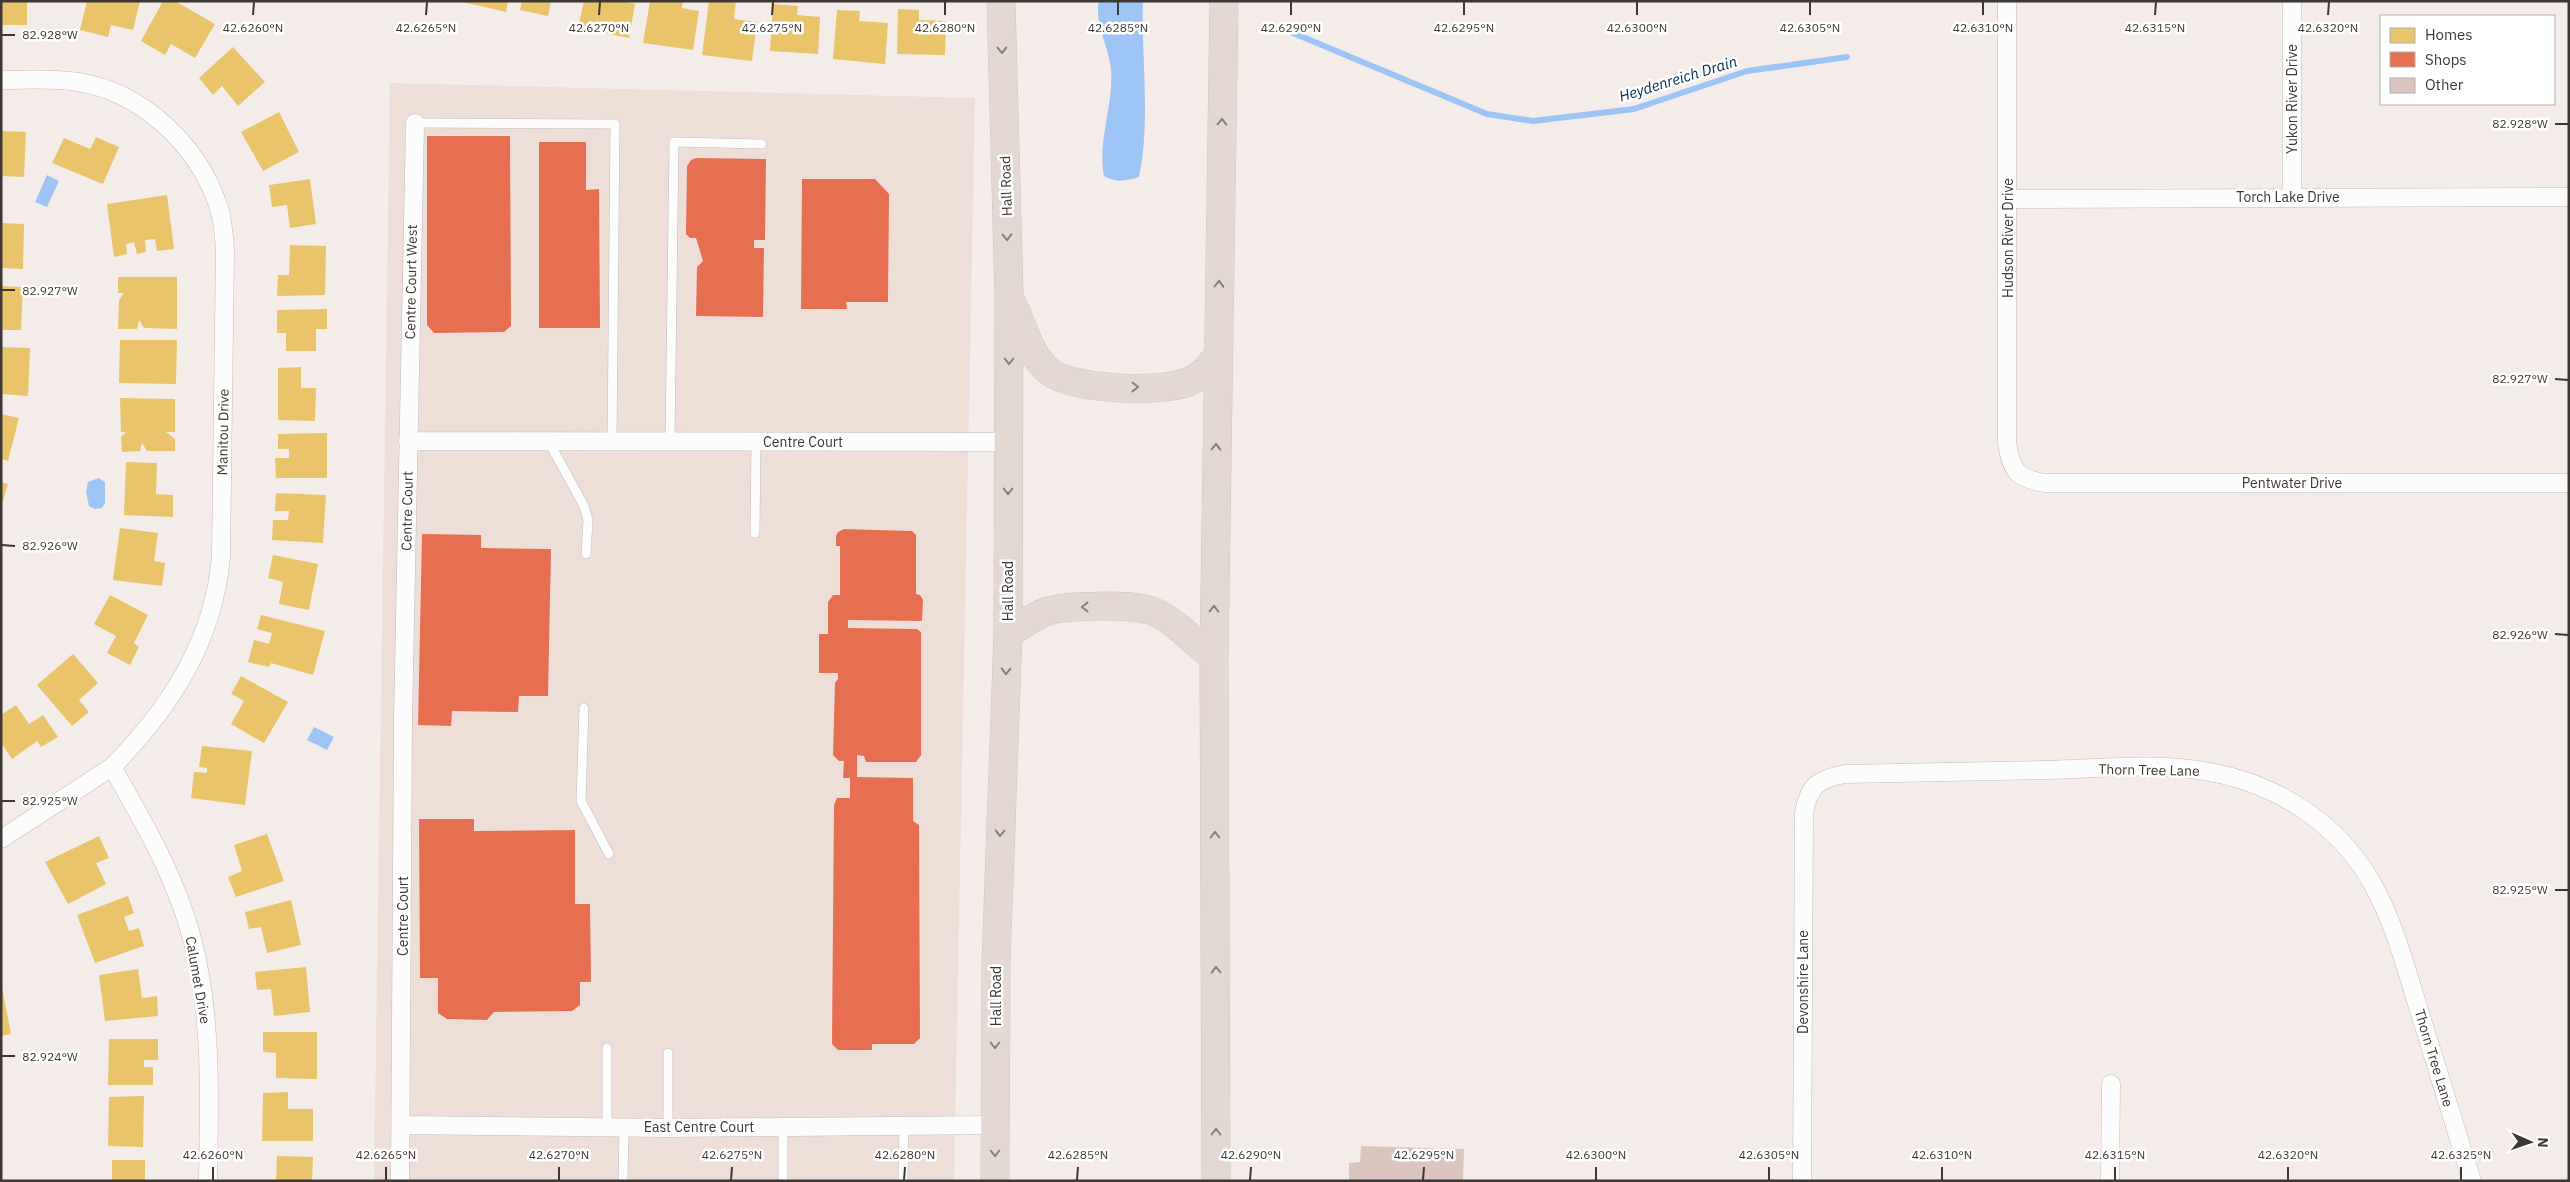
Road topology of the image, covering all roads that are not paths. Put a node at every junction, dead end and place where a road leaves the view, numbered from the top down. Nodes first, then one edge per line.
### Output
1 (1001, 1) edge
2 (1224, 1) edge
3 (2007, 1) edge
4 (2292, 1) edge
5 (1, 80) edge
6 (415, 122) joint
7 (762, 144) dead end
8 (2292, 196) junction
9 (2569, 197) edge
10 (2008, 199) junction
11 (1009, 295) junction
12 (1217, 357) junction
13 (408, 441) junction
14 (549, 442) junction
15 (612, 442) junction
16 (670, 442) junction
17 (756, 442) junction
18 (1008, 442) junction
19 (2016, 473) joint
20 (2569, 483) edge
21 (755, 533) dead end
22 (586, 554) dead end
23 (1008, 634) junction
24 (1214, 658) junction
25 (584, 708) dead end
26 (112, 767) junction
27 (1814, 785) joint
28 (1, 839) edge
29 (609, 854) dead end
30 (607, 1048) dead end
31 (668, 1053) dead end
32 (2111, 1084) dead end
33 (402, 1125) junction
34 (995, 1125) junction
35 (904, 1126) junction
36 (783, 1127) junction
37 (607, 1128) junction
38 (624, 1128) junction
39 (668, 1128) junction
40 (208, 1181) edge
41 (400, 1181) edge
42 (623, 1181) edge
43 (783, 1181) edge
44 (904, 1181) edge
45 (995, 1181) edge
46 (1216, 1181) edge
47 (1802, 1181) edge
48 (2110, 1181) edge
49 (2472, 1181) edge

1 -> 11 highway, Hall Road
12 -> 2 highway
3 - 10 street, Hudson River Drive
4 - 8 street, Yukon River Drive
5 - 26 street, Manitou Drive
6 - 13 street, Centre Court West
6 - 15 lane
7 - 16 lane
8 - 9 street, Torch Lake Drive
8 - 10 street, Torch Lake Drive
10 - 19 street, Hudson River Drive
11 -> 12 highway
11 -> 18 highway, Hall Road
24 -> 12 highway
13 - 14 street, Centre Court
13 - 33 street, Centre Court
14 - 15 street, Centre Court
14 - 22 lane
15 - 16 street, Centre Court
16 - 17 street, Centre Court
17 - 18 street, Centre Court
17 - 21 lane
18 -> 23 highway, Hall Road
19 - 20 street, Pentwater Drive
24 -> 23 highway
23 -> 34 highway, Hall Road
46 -> 24 highway
25 - 29 lane
26 - 28 street, Manitou Drive
26 - 40 street, Calumet Drive
27 - 47 street, Devonshire Lane
27 - 49 street, Thorn Tree Lane
30 - 37 lane
31 - 39 lane
32 - 48 street
33 - 37 street, East Centre Court
33 - 41 street, Centre Court
34 - 35 street, East Centre Court
34 -> 45 highway, Hall Road
35 - 36 street, East Centre Court
35 - 44 lane
36 - 39 street, East Centre Court
36 - 43 lane
37 - 38 street, East Centre Court
38 - 39 street, East Centre Court
38 - 42 lane

